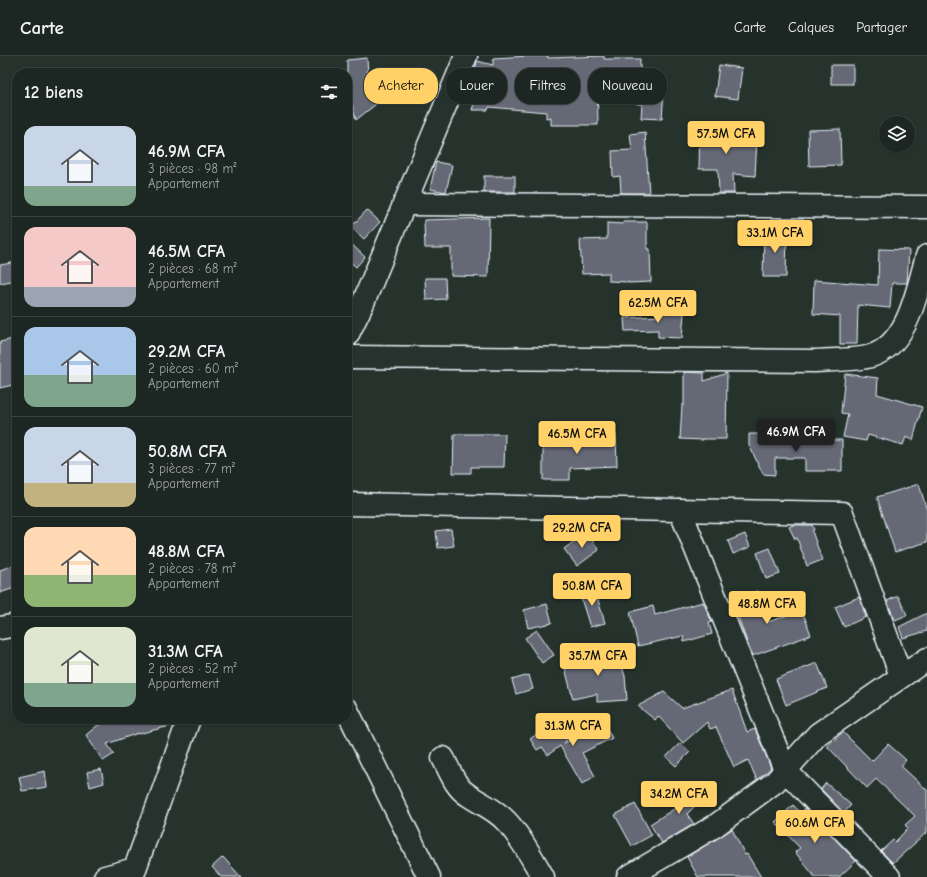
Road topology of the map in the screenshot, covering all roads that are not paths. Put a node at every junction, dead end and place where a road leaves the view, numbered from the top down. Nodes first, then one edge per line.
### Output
1 (466, 56) edge
2 (404, 204) junction
3 (927, 207) edge
4 (927, 256) edge
5 (352, 326) edge
6 (352, 356) edge
7 (352, 504) edge
8 (680, 510) junction
9 (12, 626) edge
10 (0, 628) edge
11 (927, 659) edge
12 (901, 676) junction
13 (352, 720) edge
14 (187, 724) edge
15 (443, 758) dead end
16 (785, 770) junction
17 (134, 873) edge
18 (105, 877) edge
19 (429, 877) edge
20 (543, 877) edge
21 (628, 877) edge
22 (889, 877) edge

1 - 2 street
2 - 3 street
2 - 5 street
4 - 6 street
7 - 8 street
8 - 12 street
8 - 16 street
9 - 10 street
11 - 12 street
12 - 16 street
13 - 19 street
14 - 17 street
15 - 20 street
16 - 21 street
16 - 22 street
17 - 18 street

